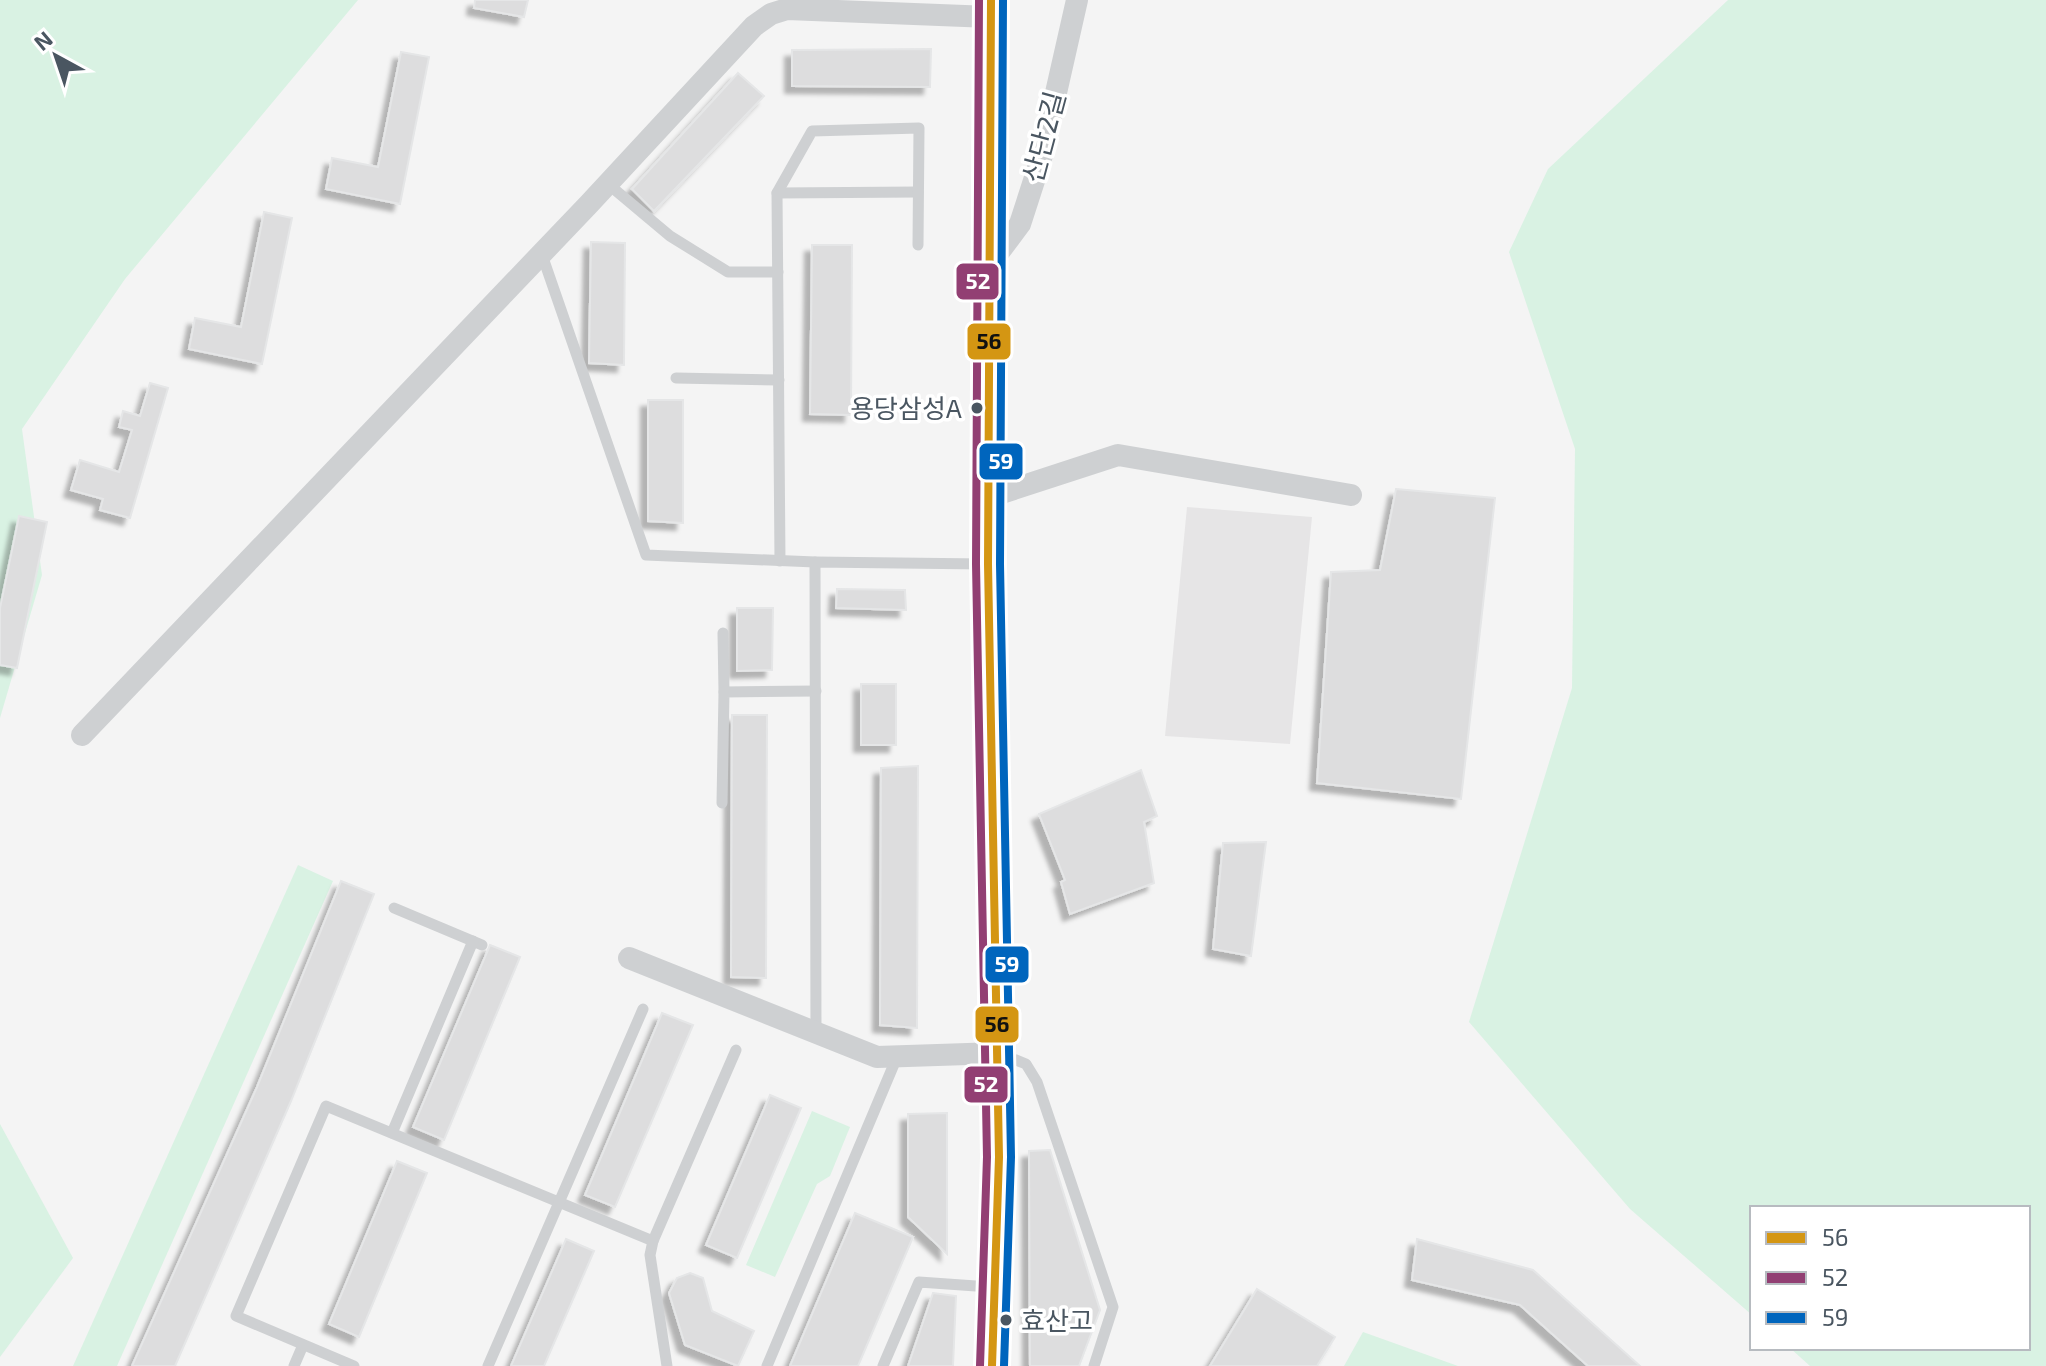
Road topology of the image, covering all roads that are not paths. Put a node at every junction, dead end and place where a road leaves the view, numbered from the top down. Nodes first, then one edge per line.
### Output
1 (1077, 0) edge
2 (990, 9) edge
3 (608, 184) junction
4 (918, 192) junction
5 (777, 193) junction
6 (918, 245) dead end
7 (541, 252) junction
8 (990, 264) junction
9 (778, 272) junction
10 (676, 378) dead end
11 (779, 380) junction
12 (1351, 495) dead end
13 (989, 497) junction
14 (780, 561) junction
15 (815, 562) junction
16 (988, 564) junction
17 (723, 633) dead end
18 (816, 691) junction
19 (724, 692) junction
20 (82, 735) dead end
21 (722, 803) dead end
22 (394, 908) dead end
23 (629, 958) dead end
24 (643, 1009) dead end
25 (816, 1033) junction
26 (736, 1050) dead end
27 (998, 1053) junction
28 (897, 1057) junction
29 (392, 1133) junction
30 (559, 1202) junction
31 (653, 1241) junction
32 (995, 1287) junction
33 (303, 1345) junction
34 (294, 1366) edge
35 (354, 1366) edge
36 (488, 1366) edge
37 (667, 1366) edge
38 (767, 1366) edge
39 (883, 1366) edge
40 (992, 1366) edge
41 (1094, 1366) edge

1 - 8 street, 산단2길
2 - 3 street
2 - 8 main road
3 - 7 street
3 - 9 lane
4 - 5 lane
4 - 5 lane
4 - 6 lane
5 - 9 lane
7 - 14 lane
7 - 20 street
8 - 13 main road
9 - 11 lane
10 - 11 lane
11 - 14 lane
12 - 13 street
13 - 16 main road
14 - 15 lane
15 - 16 lane
15 - 18 lane
16 - 27 main road
17 - 19 lane
18 - 19 lane
18 - 25 lane
19 - 21 lane
22 - 29 lane
23 - 25 street
24 - 30 lane
25 - 28 street
26 - 31 lane
27 - 28 street
27 - 32 main road
27 - 41 lane
28 - 38 lane
29 - 30 lane
29 - 33 lane
30 - 31 lane
30 - 36 lane
31 - 37 lane
32 - 39 lane
32 - 40 main road
33 - 34 lane
33 - 35 lane

